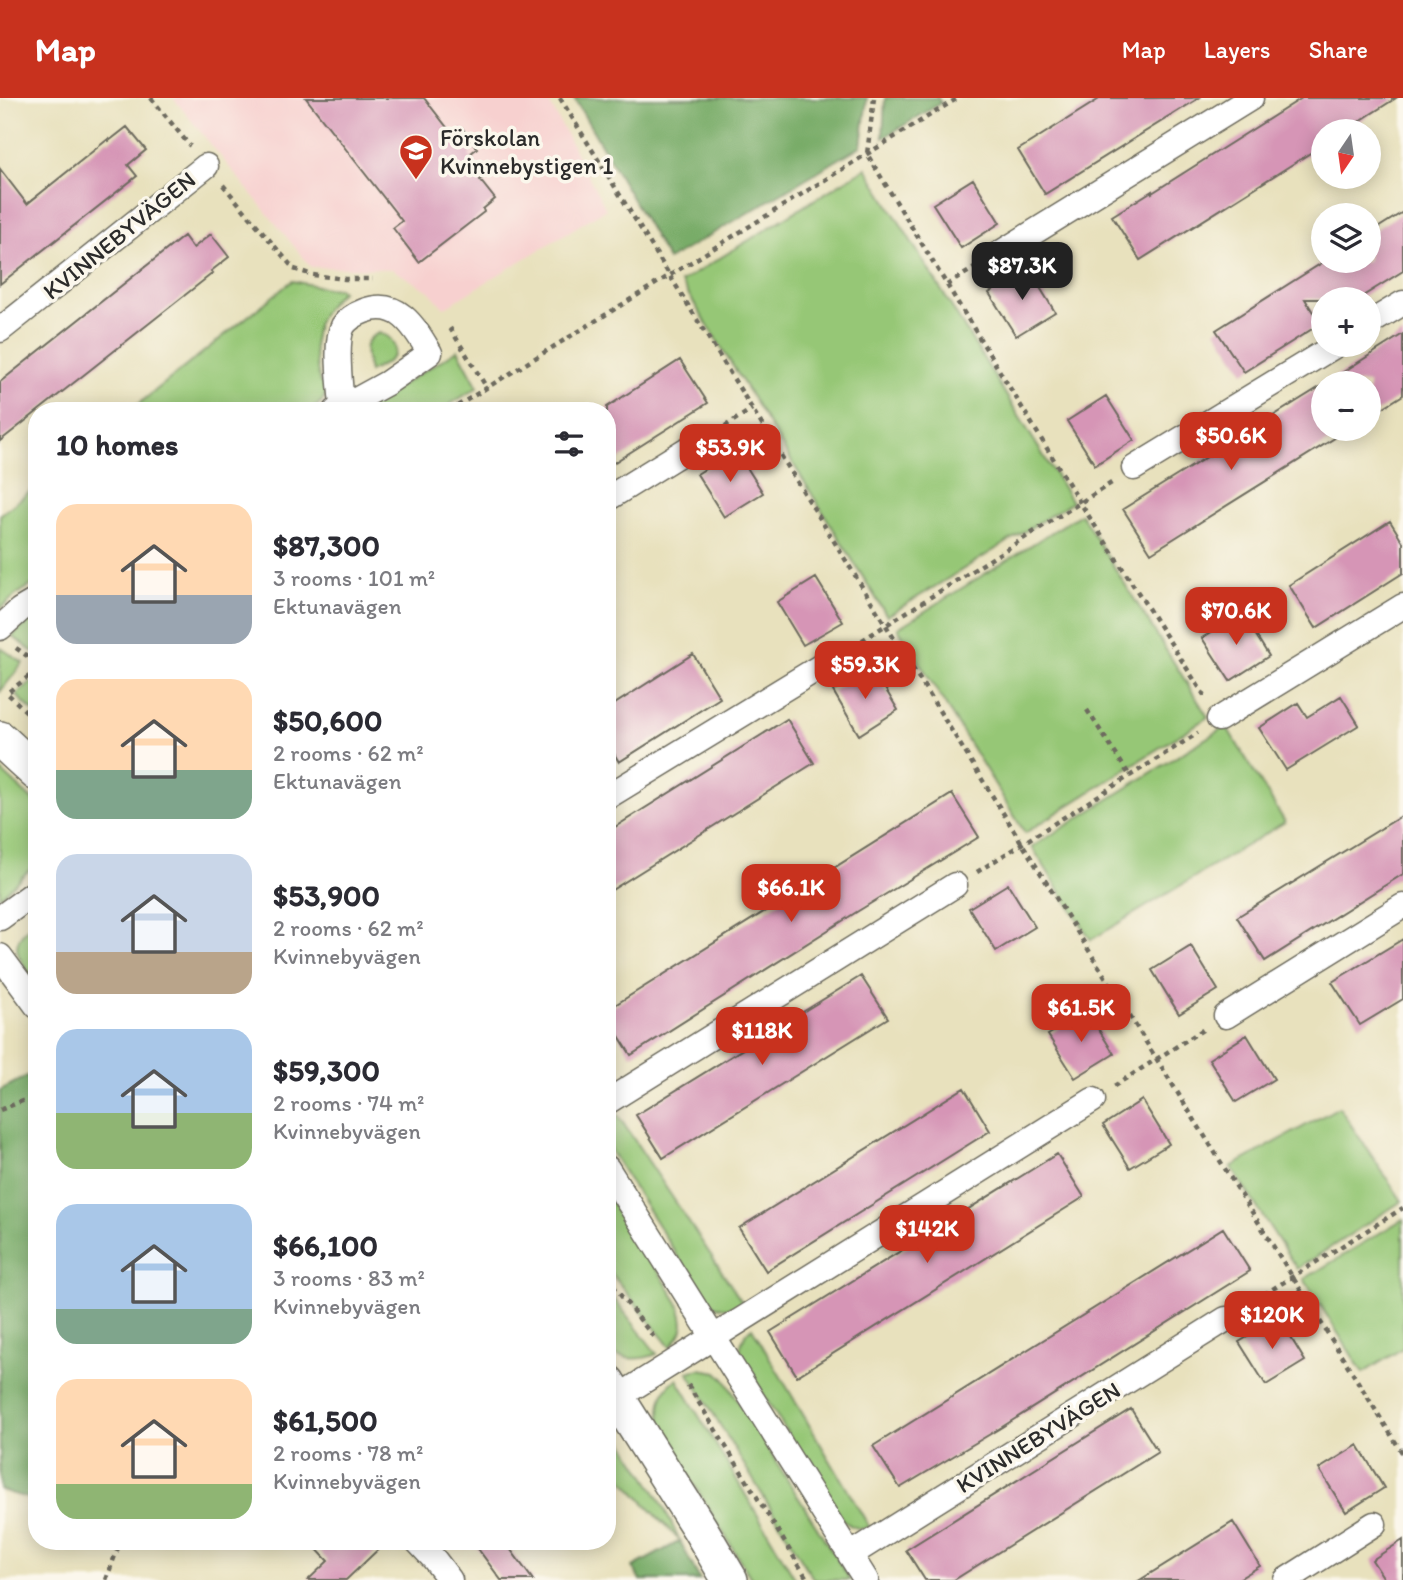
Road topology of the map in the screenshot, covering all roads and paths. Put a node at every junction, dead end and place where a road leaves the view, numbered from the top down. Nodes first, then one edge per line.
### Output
1 (150, 98) edge
2 (560, 98) edge
3 (874, 98) edge
4 (958, 98) edge
5 (1251, 98) edge
6 (867, 154) junction
7 (206, 166) junction
8 (997, 255) dead end
9 (669, 275) junction
10 (379, 278) dead end
11 (1403, 303) edge
12 (1381, 316) edge
13 (450, 327) dead end
14 (0, 330) edge
15 (1315, 357) edge
16 (487, 388) junction
17 (464, 402) edge
18 (752, 409) junction
19 (687, 450) joint
20 (1135, 468) joint
21 (616, 493) edge
22 (1081, 504) junction
23 (28, 605) edge
24 (1403, 606) edge
25 (887, 626) junction
26 (0, 628) edge
27 (822, 665) joint
28 (28, 677) edge
29 (1087, 710) dead end
30 (28, 713) edge
31 (1219, 719) junction
32 (0, 739) edge
33 (28, 765) edge
34 (1130, 776) junction
35 (616, 791) edge
36 (1022, 844) junction
37 (955, 885) joint
38 (28, 898) edge
39 (1403, 906) edge
40 (0, 918) edge
41 (0, 956) edge
42 (28, 994) edge
43 (1227, 1016) joint
44 (1157, 1058) junction
45 (616, 1096) edge
46 (28, 1098) edge
47 (1093, 1100) joint
48 (0, 1110) edge
49 (616, 1182) edge
50 (1403, 1208) edge
51 (1293, 1276) junction
52 (616, 1289) edge
53 (1226, 1319) joint
54 (713, 1338) junction
55 (674, 1362) junction
56 (616, 1388) edge
57 (616, 1394) edge
58 (1403, 1454) edge
59 (1374, 1524) dead end
60 (117, 1550) edge
61 (426, 1550) edge
62 (850, 1555) junction
63 (106, 1580) edge
64 (450, 1580) edge
65 (730, 1580) edge
66 (807, 1580) edge
67 (866, 1580) edge
68 (1286, 1580) edge

1 - 7 path
2 - 9 path
3 - 6 path
4 - 6 path
5 - 8 street
6 - 9 path
6 - 22 path
7 - 10 path
7 - 14 street, KVINNEBYVÄGEN
9 - 16 path
9 - 18 path
11 - 12 street
13 - 16 path
15 - 20 street
16 - 17 path
18 - 19 path
18 - 25 path
19 - 21 street
20 - 22 path
22 - 25 path
22 - 31 path
23 - 26 street
24 - 31 street
25 - 27 path
25 - 36 path
27 - 35 street
28 - 30 path
29 - 34 path
31 - 34 path
32 - 33 street
34 - 36 path
36 - 37 path
36 - 44 path
37 - 45 street
38 - 40 street
39 - 43 street
41 - 42 street
43 - 44 path
44 - 47 path
44 - 51 path
46 - 48 path
47 - 54 street
49 - 54 street
50 - 51 path
51 - 53 path
51 - 58 path
52 - 55 path
53 - 62 street, KVINNEBYVÄGEN
54 - 55 street
54 - 62 street
55 - 56 street
55 - 66 path
57 - 65 street
59 - 68 street
60 - 63 path
61 - 64 street
62 - 67 street

